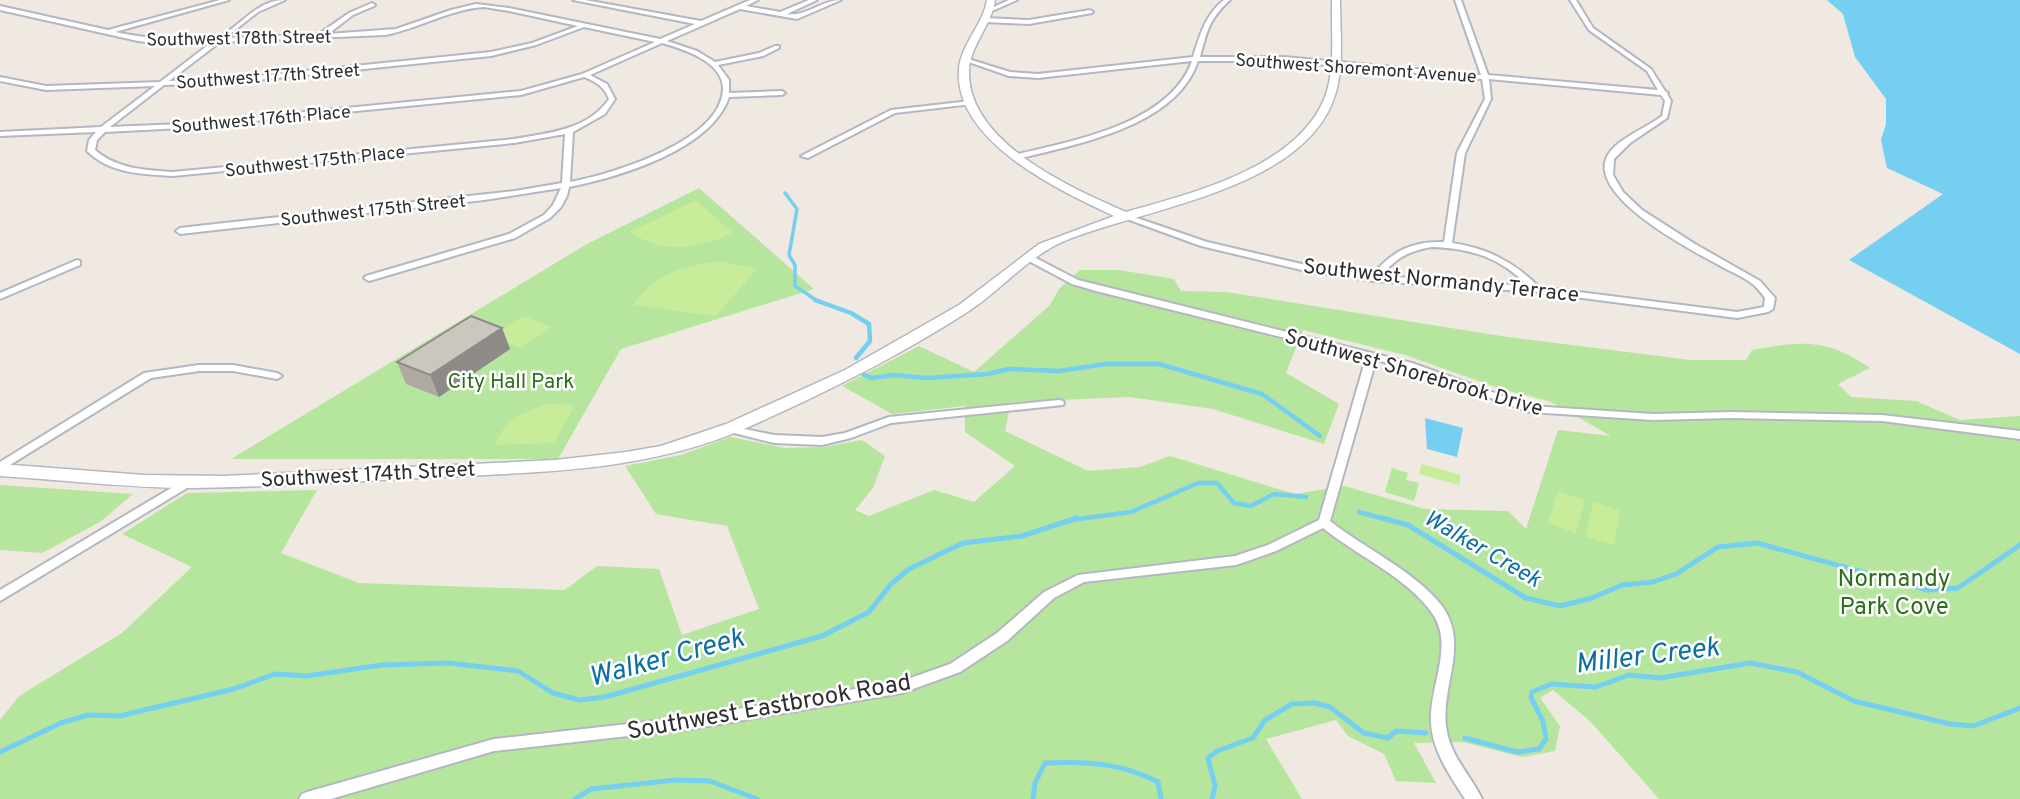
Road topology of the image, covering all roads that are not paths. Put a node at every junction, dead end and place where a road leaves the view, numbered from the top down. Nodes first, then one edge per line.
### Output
1 (226, 0) edge
2 (282, 0) edge
3 (576, 0) edge
4 (755, 0) edge
5 (814, 0) edge
6 (838, 0) edge
7 (1014, 0) edge
8 (1227, 0) edge
9 (1336, 0) edge
10 (1458, 0) edge
11 (1573, 0) edge
12 (372, 5) dead end
13 (740, 7) junction
14 (0, 8) edge
15 (988, 10) edge
16 (1090, 12) dead end
17 (780, 15) junction
18 (701, 23) junction
19 (583, 26) junction
20 (106, 33) junction
21 (319, 37) junction
22 (219, 40) junction
23 (661, 41) junction
24 (777, 47) dead end
25 (1194, 59) junction
26 (966, 60) junction
27 (1334, 62) junction
28 (715, 64) junction
29 (584, 75) junction
30 (1485, 77) junction
31 (0, 79) edge
32 (162, 84) junction
33 (782, 93) dead end
34 (1665, 93) junction
35 (727, 95) junction
36 (970, 103) junction
37 (103, 130) junction
38 (569, 131) junction
39 (0, 134) edge
40 (804, 156) dead end
41 (1017, 157) junction
42 (566, 186) junction
43 (1128, 218) junction
44 (180, 232) dead end
45 (1448, 244) junction
46 (1030, 258) junction
47 (77, 262) dead end
48 (369, 278) dead end
49 (1374, 278) junction
50 (1536, 289) junction
51 (0, 296) edge
52 (1372, 355) junction
53 (277, 376) dead end
54 (1059, 403) dead end
55 (730, 429) junction
56 (2020, 435) edge
57 (0, 468) edge
58 (188, 482) junction
59 (1324, 522) junction
60 (0, 596) edge
61 (307, 799) edge
62 (1474, 799) edge

1 - 20 street
2 - 22 street
3 - 18 street
4 - 13 street, Southwest 176th Place
5 - 17 street
6 - 17 street
7 - 15 street
8 - 25 street
9 - 27 street, Southwest 174th Street
10 - 30 street
11 - 34 street
12 - 21 street
13 - 17 street
13 - 18 street, Southwest 176th Place
14 - 20 street, Southwest 178th Street
15 - 16 street
15 - 26 street, Southwest Normandy Terrace
18 - 23 street, Southwest 176th Place
19 - 21 street, Southwest 178th Street
19 - 23 street
19 - 32 street, Southwest 177th Street
20 - 22 street, Southwest 178th Street
21 - 22 street, Southwest 178th Street
22 - 32 street
23 - 28 street
23 - 29 street, Southwest 176th Place
24 - 28 street
25 - 26 street, Southwest Shoremont Avenue
25 - 27 street, Southwest Shoremont Avenue
25 - 41 street
26 - 36 street, Southwest Normandy Terrace
27 - 30 street, Southwest Shoremont Avenue
27 - 43 street, Southwest 174th Street
28 - 35 street
29 - 37 street, Southwest 176th Place
29 - 38 street
30 - 34 street, Southwest Shoremont Avenue
30 - 45 street
31 - 32 street, Southwest 177th Street
32 - 37 street
33 - 35 street
34 - 50 street, Southwest Normandy Terrace
35 - 42 street, Southwest 175th Street
36 - 40 street
36 - 41 street, Southwest Normandy Terrace
37 - 38 street, Southwest 175th Place
37 - 39 street, Southwest 176th Place
38 - 42 street
41 - 43 street, Southwest Normandy Terrace
42 - 44 street, Southwest 175th Street
42 - 48 street
43 - 46 street, Southwest 174th Street
43 - 49 street, Southwest Normandy Terrace
45 - 49 street
45 - 50 street
46 - 52 street, Southwest Shorebrook Drive
46 - 55 street, Southwest 174th Street
47 - 51 street
49 - 50 street, Southwest Normandy Terrace
52 - 56 street, Southwest Shorebrook Drive
52 - 59 street
53 - 57 street
54 - 55 street
55 - 58 street, Southwest 174th Street
57 - 58 street, Southwest 174th Street
58 - 60 street
59 - 61 street, Southwest Eastbrook Road
59 - 62 street

